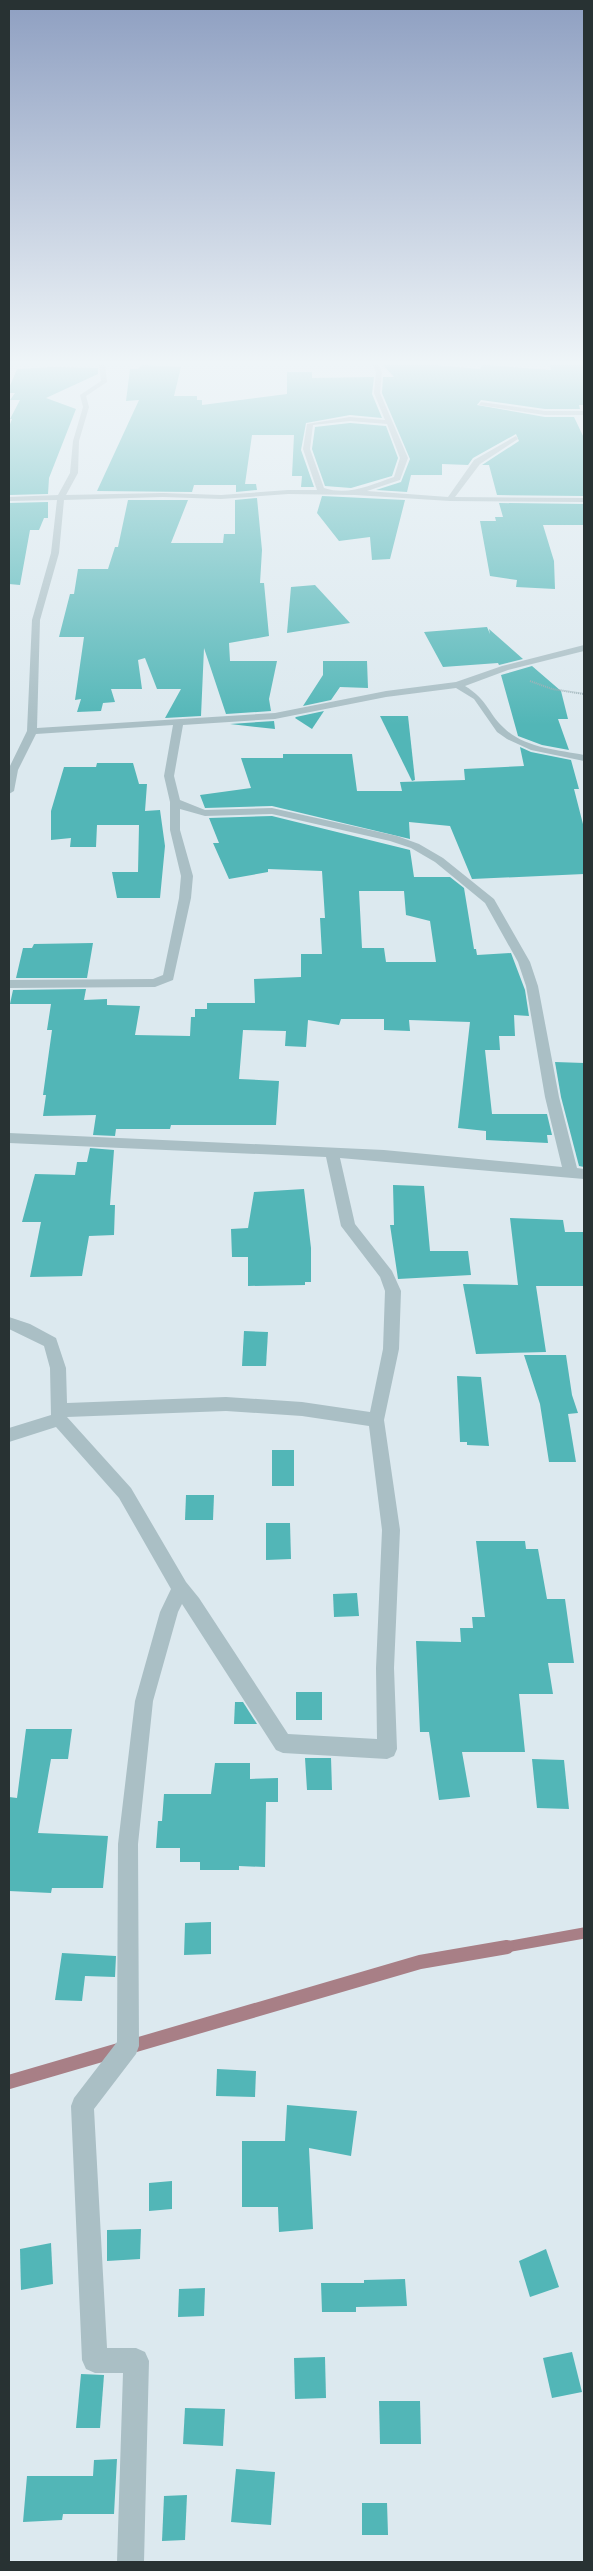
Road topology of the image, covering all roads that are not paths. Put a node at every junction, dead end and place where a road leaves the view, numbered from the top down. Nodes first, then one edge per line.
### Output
1 (68, 485) edge
2 (321, 485) edge
3 (377, 485) edge
4 (461, 485) edge
5 (355, 493) junction
6 (334, 494) junction
7 (61, 497) junction
8 (450, 499) junction
9 (9, 500) edge
10 (584, 500) edge
11 (584, 648) edge
12 (458, 685) junction
13 (178, 723) junction
14 (32, 731) junction
15 (584, 758) edge
16 (9, 790) edge
17 (175, 802) junction
18 (9, 984) edge
19 (9, 1138) edge
20 (332, 1152) junction
21 (578, 1174) edge
22 (9, 1323) edge
23 (59, 1415) junction
24 (376, 1420) junction
25 (9, 1435) edge
26 (180, 1588) junction
27 (131, 2562) edge

1 - 7 street
2 - 6 street
3 - 5 street
4 - 8 street
5 - 6 street
5 - 8 street
6 - 7 street
7 - 9 street
7 - 14 street
8 - 10 street
11 - 12 street
12 - 13 street
12 - 15 street
13 - 14 street
13 - 17 street
14 - 16 street
17 - 18 street
17 - 21 street
19 - 20 street
20 - 21 street
20 - 24 street
22 - 23 street
23 - 24 street
23 - 25 street
23 - 26 street
24 - 26 street
26 - 27 street

